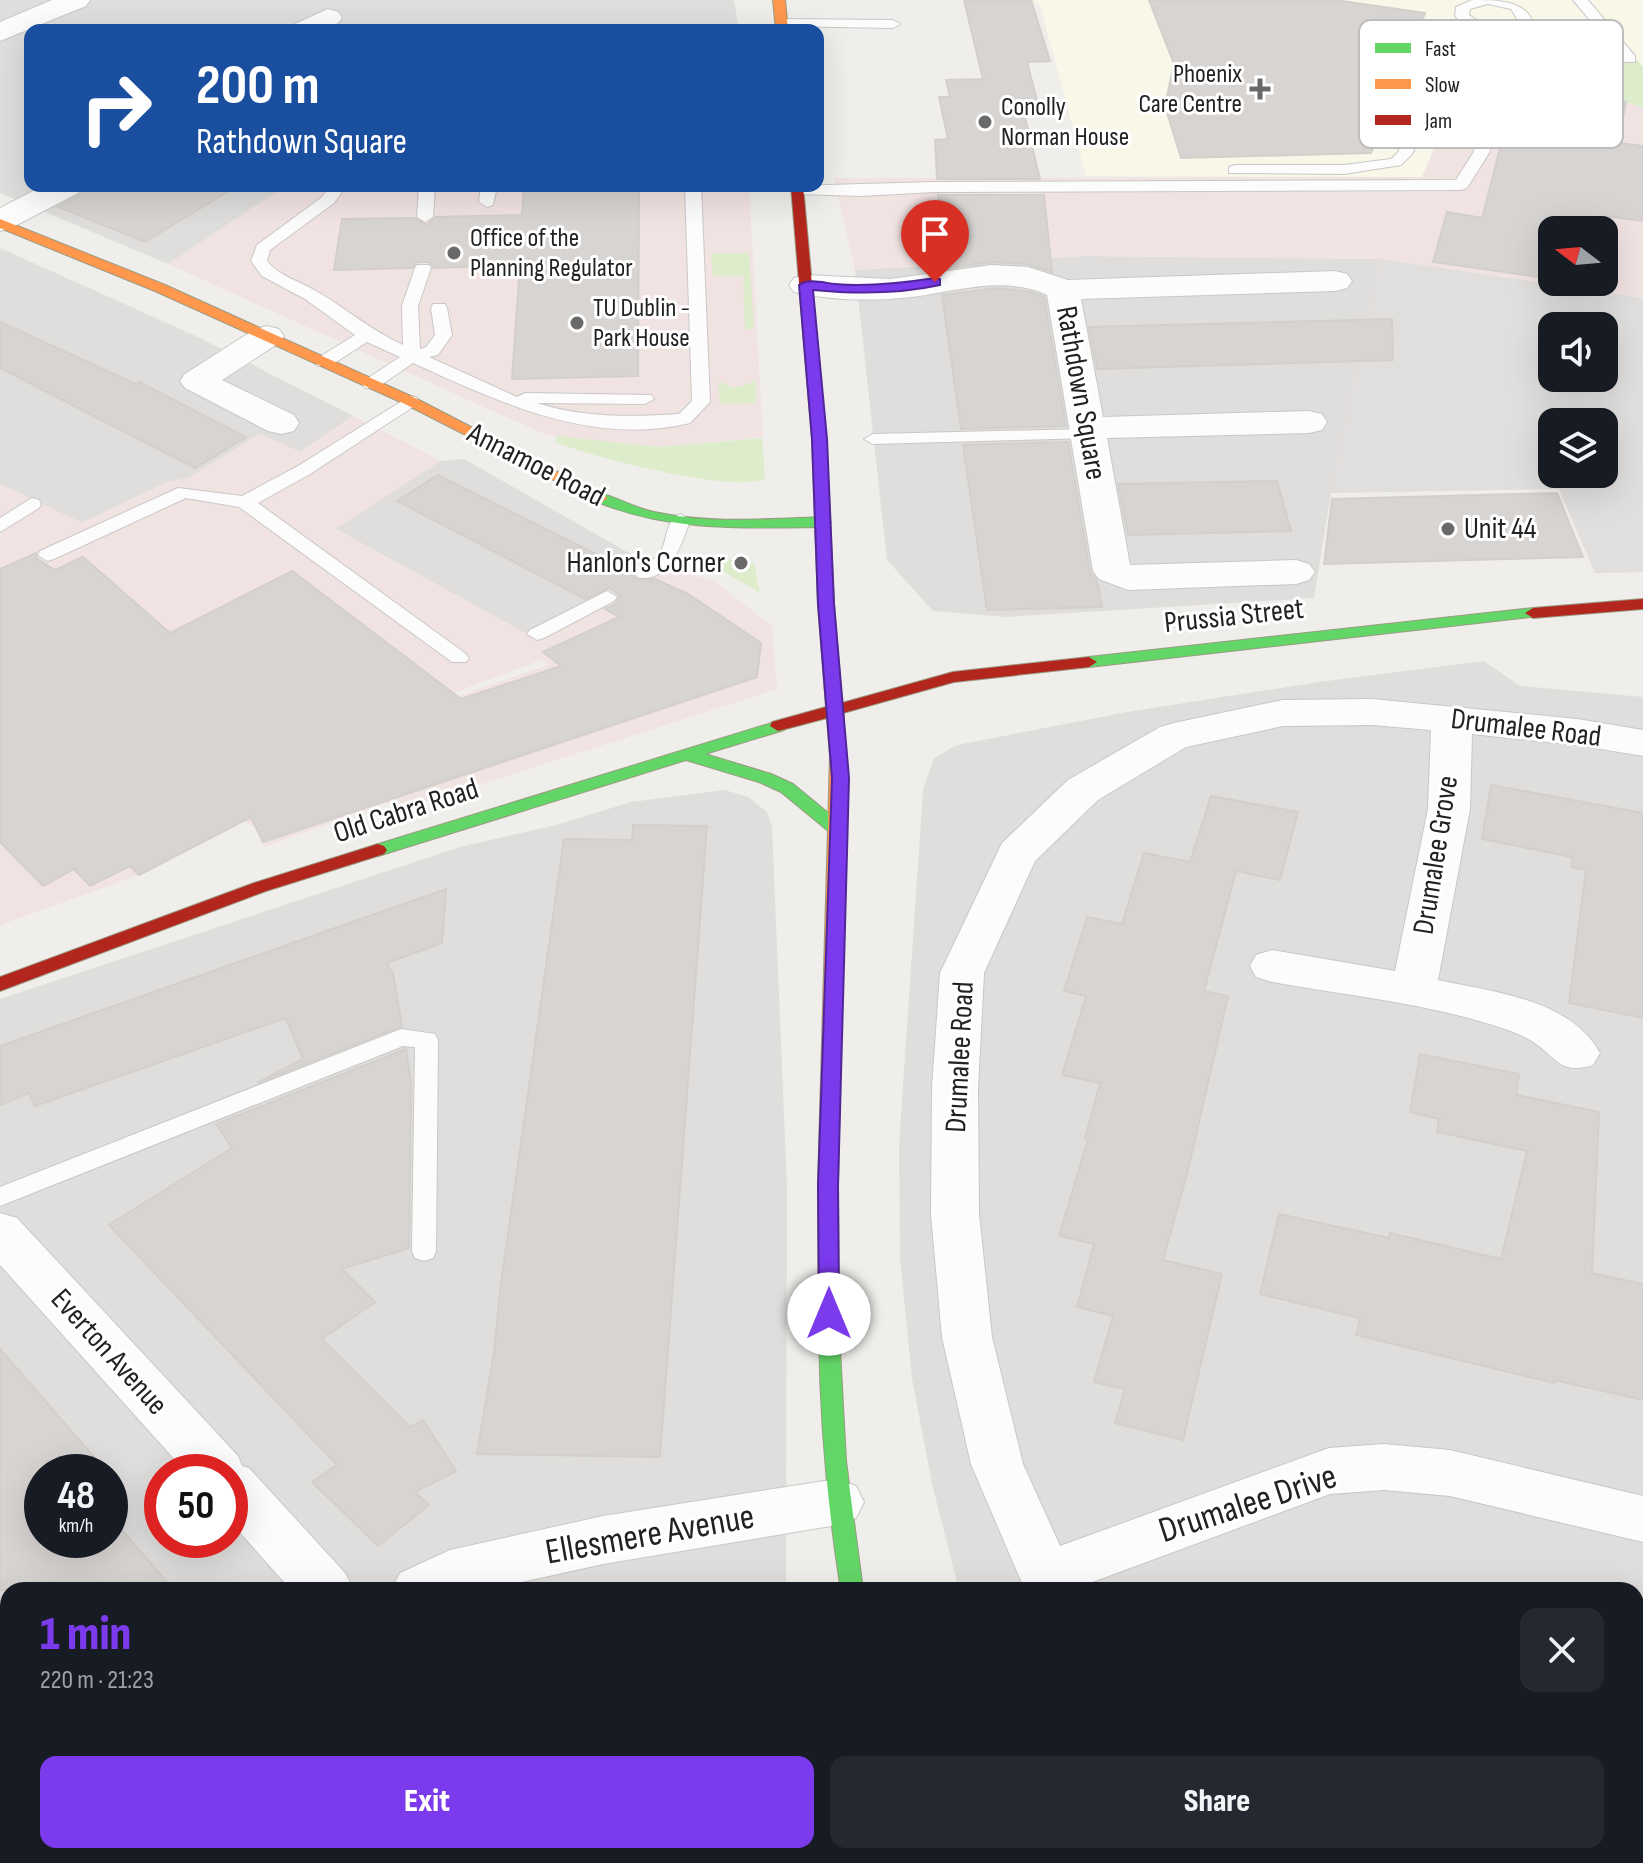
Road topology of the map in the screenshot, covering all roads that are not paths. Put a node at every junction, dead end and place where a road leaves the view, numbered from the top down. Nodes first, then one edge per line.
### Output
1 (76, 0) edge
2 (779, 0) edge
3 (1487, 0) edge
4 (1580, 0) edge
5 (1522, 3) edge
6 (1469, 20) edge
7 (1597, 20) edge
8 (782, 24) edge
9 (893, 24) dead end
10 (824, 25) edge
11 (0, 32) edge
12 (1623, 51) edge
13 (1630, 59) dead end
14 (1406, 148) edge
15 (1483, 148) edge
16 (1235, 170) dead end
17 (824, 189) edge
18 (56, 192) edge
19 (334, 192) edge
20 (427, 192) edge
21 (693, 192) edge
22 (797, 192) edge
23 (425, 217) dead end
24 (0, 222) edge
25 (423, 268) dead end
26 (1335, 281) dead end
27 (806, 285) junction
28 (1063, 290) junction
29 (439, 308) dead end
30 (366, 335) junction
31 (267, 336) junction
32 (412, 356) junction
33 (324, 362) junction
34 (371, 384) junction
35 (504, 398) junction
36 (645, 399) dead end
37 (410, 401) junction
38 (1309, 422) dead end
39 (281, 423) dead end
40 (1087, 431) junction
41 (873, 439) dead end
42 (245, 502) junction
43 (32, 504) dead end
44 (681, 520) junction
45 (823, 522) junction
46 (0, 526) edge
47 (47, 555) dead end
48 (1296, 572) dead end
49 (644, 573) dead end
50 (607, 597) dead end
51 (1643, 604) edge
52 (537, 634) dead end
53 (459, 658) dead end
54 (835, 711) junction
55 (1452, 719) junction
56 (1643, 743) edge
57 (685, 754) junction
58 (838, 830) junction
59 (1272, 966) dead end
60 (0, 984) edge
61 (1414, 991) junction
62 (1577, 1053) dead end
63 (0, 1197) edge
64 (0, 1232) edge
65 (424, 1251) dead end
66 (203, 1454) edge
67 (837, 1502) junction
68 (248, 1504) edge
69 (1643, 1519) edge
70 (319, 1582) edge
71 (434, 1582) edge
72 (851, 1582) edge
73 (1050, 1582) edge

1 - 11 street
2 - 8 main road
3 - 5 lane
3 - 6 lane
4 - 7 lane
9 - 10 lane
12 - 13 lane
14 - 16 lane
15 - 17 lane
18 - 24 street
19 - 30 lane
20 - 23 lane
21 - 35 lane
22 - 27 main road
24 - 31 main road, Annamoe Road
25 - 32 lane
26 - 28 street
27 - 28 street, Rathdown Square
27 - 45 main road
28 - 40 street, Rathdown Square
29 - 32 lane
30 - 32 lane
30 - 33 lane
31 - 33 main road, Annamoe Road
31 - 39 street
32 - 34 lane
32 - 35 lane
33 - 34 main road, Annamoe Road
34 - 37 main road, Annamoe Road
35 - 36 lane
37 - 42 lane
37 - 44 main road, Annamoe Road
38 - 40 street
40 - 41 lane
40 - 48 street, Rathdown Square
42 - 47 lane
42 - 53 lane
43 - 46 lane
44 - 45 main road, Annamoe Road
44 - 49 lane
45 - 54 main road
50 - 52 lane
51 - 54 main road, Prussia Street
54 - 57 main road, Old Cabra Road
54 - 58 main road
55 - 56 street, Drumalee Road
55 - 61 street, Drumalee Grove
55 - 73 street, Drumalee Road
57 - 58 main road
57 - 60 main road, Old Cabra Road
58 - 67 main road
59 - 61 street
61 - 62 street
63 - 65 lane
64 - 66 street, Everton Avenue
67 - 71 street, Ellesmere Avenue
67 - 72 main road
68 - 70 street
69 - 73 street, Drumalee Drive

